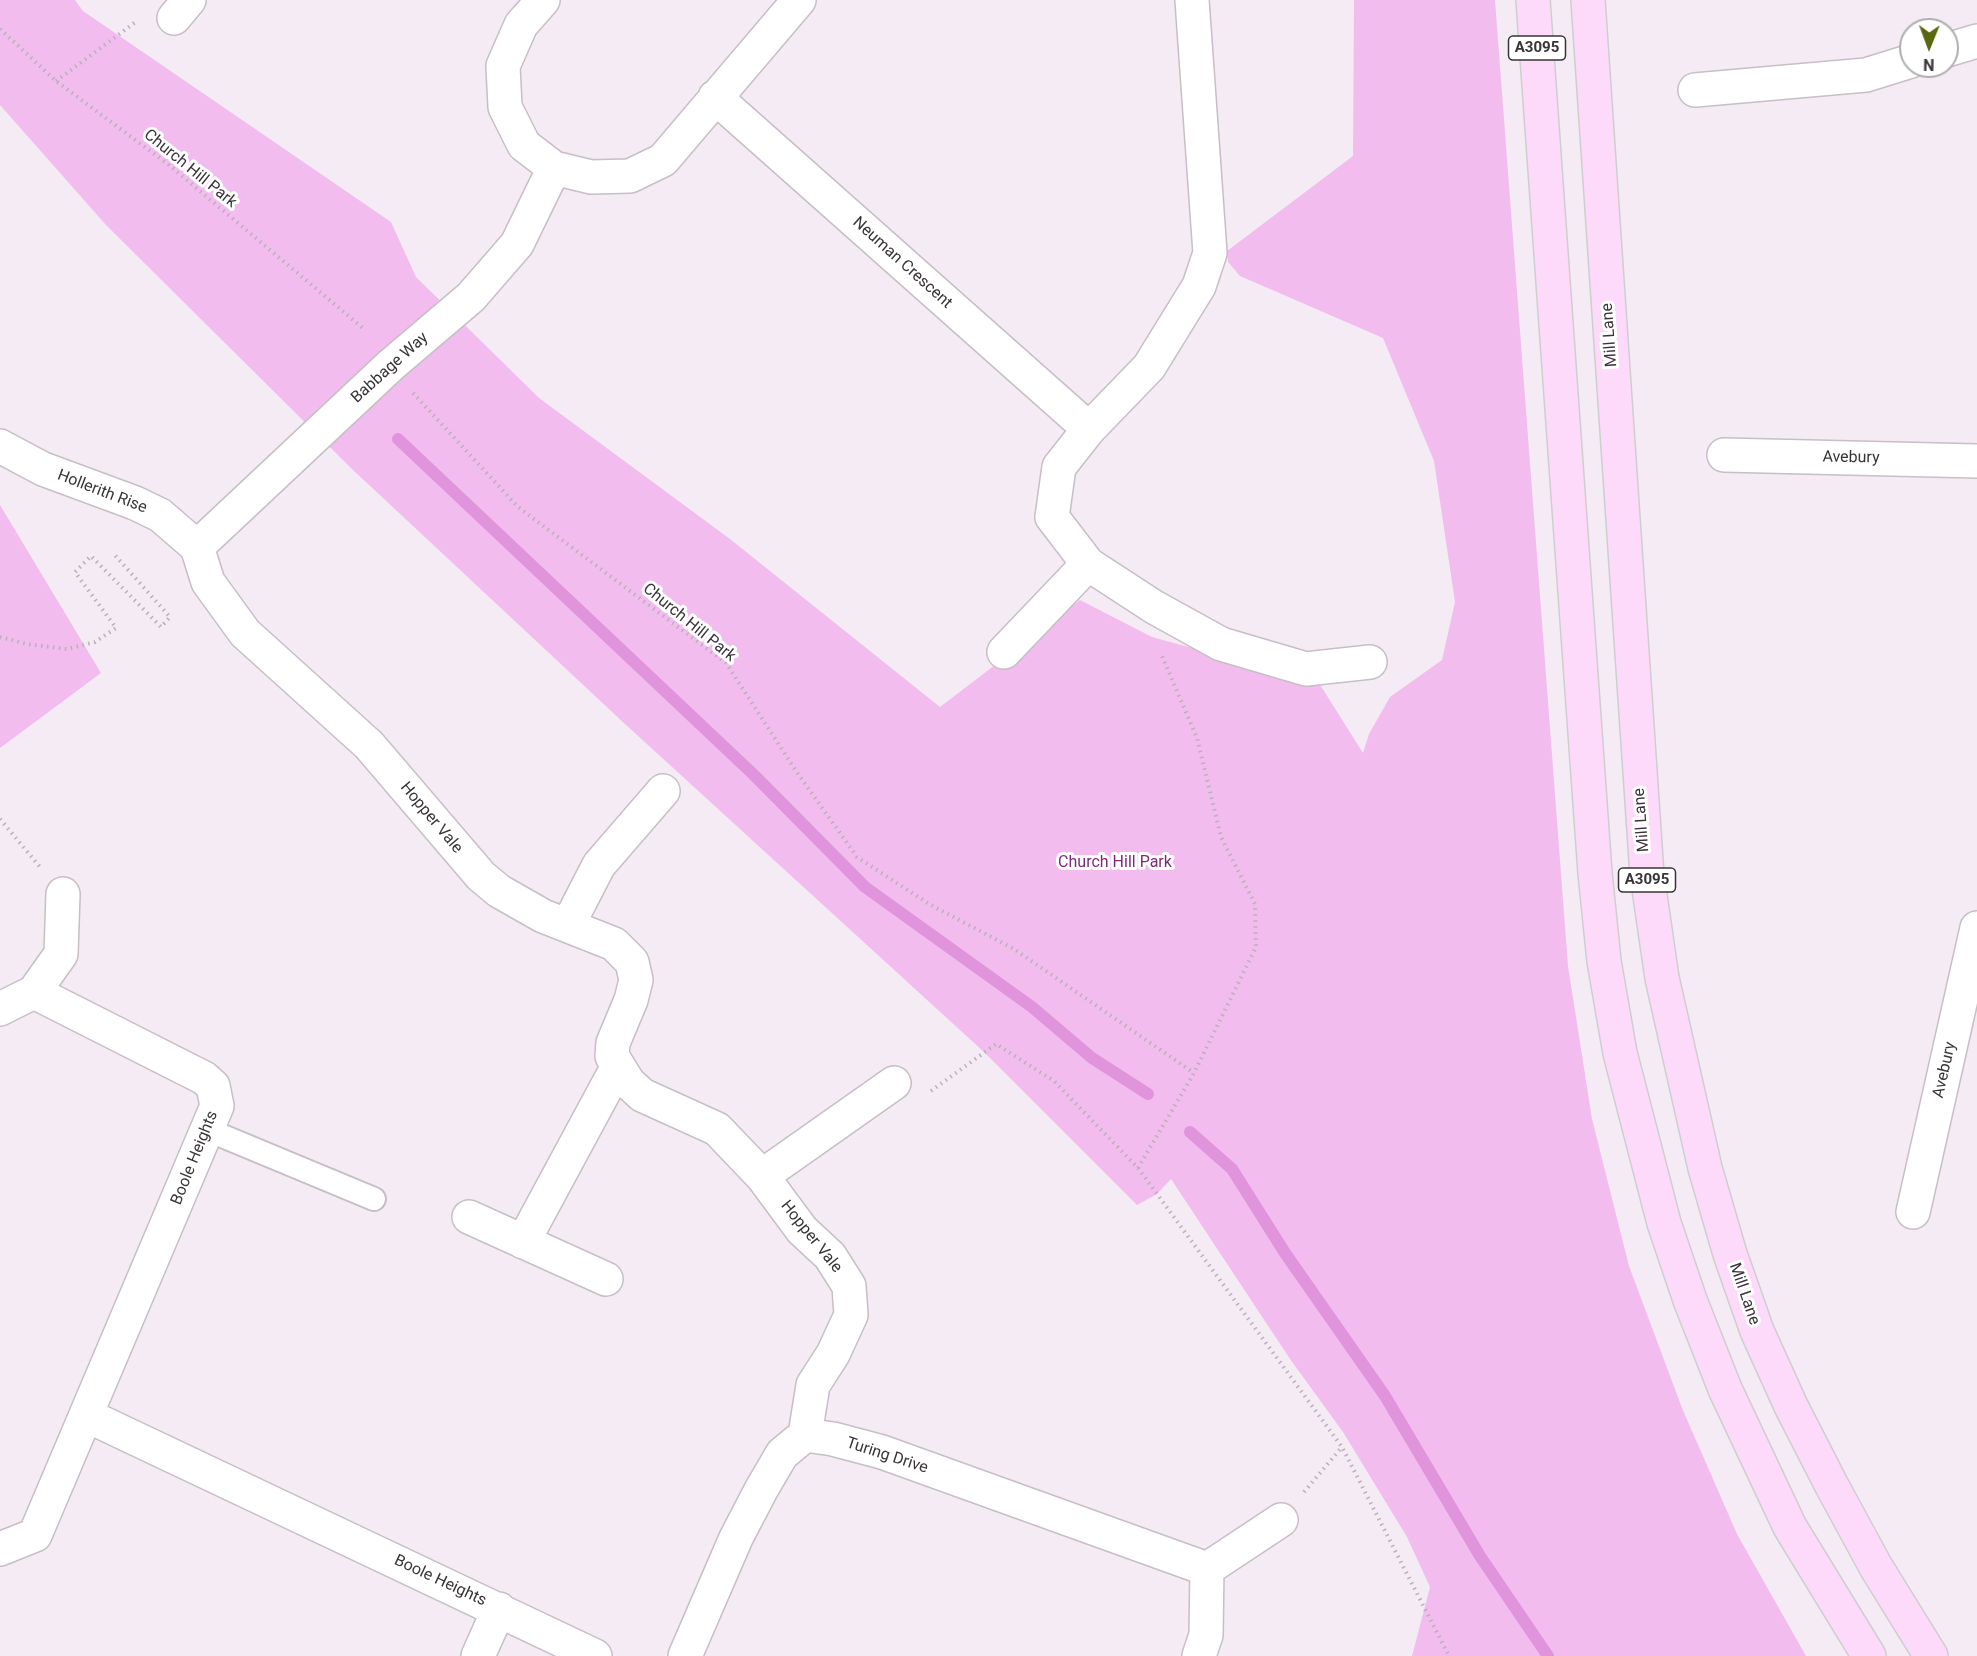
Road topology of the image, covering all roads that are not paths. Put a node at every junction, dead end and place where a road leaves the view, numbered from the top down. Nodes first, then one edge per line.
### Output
1 (543, 0) edge
2 (799, 0) edge
3 (1192, 0) edge
4 (1533, 0) edge
5 (1588, 0) edge
6 (1977, 41) edge
7 (1959, 46) edge
8 (1899, 65) edge
9 (1695, 90) dead end
10 (715, 97) junction
11 (554, 168) junction
12 (1089, 429) junction
13 (0, 447) edge
14 (1724, 455) dead end
15 (1977, 460) edge
16 (197, 547) junction
17 (1088, 564) junction
18 (1004, 651) dead end
19 (1370, 662) dead end
20 (663, 791) dead end
21 (63, 894) road end
22 (568, 925) junction
23 (1977, 928) edge
24 (34, 992) junction
25 (0, 1009) edge
26 (618, 1066) junction
27 (894, 1083) dead end
28 (208, 1130) junction
29 (762, 1176) junction
30 (374, 1200) dead end
31 (1913, 1212) dead end
32 (469, 1217) dead end
33 (524, 1242) junction
34 (606, 1280) dead end
35 (88, 1416) junction
36 (806, 1436) junction
37 (1281, 1520) road end
38 (0, 1549) edge
39 (1207, 1569) junction
40 (499, 1609) junction
41 (478, 1656) edge
42 (595, 1656) edge
43 (685, 1656) edge
44 (1199, 1656) edge
45 (1869, 1656) edge
46 (1931, 1656) edge

1 - 11 street
2 - 10 street
3 - 12 street
4 - 45 main road, A3095
5 - 46 main road, Mill Lane / A3095
6 - 7 street
8 - 9 street
10 - 11 street
10 - 12 street, Neuman Crescent
11 - 16 street, Babbage Way
12 - 17 street
13 - 16 street, Hollerith Rise
14 - 15 street, Avebury
16 - 22 street, Hopper Vale
17 - 18 street
17 - 19 street
20 - 22 street
21 - 24 street
22 - 26 street, Hopper Vale
23 - 31 street, Avebury
24 - 25 street
24 - 28 street, Boole Heights
26 - 29 street, Hopper Vale
26 - 33 street
27 - 29 street
28 - 30 lane
28 - 35 street, Boole Heights
29 - 36 street, Hopper Vale
32 - 33 street
33 - 34 street
35 - 38 street, Boole Heights
35 - 40 street, Boole Heights
36 - 39 street, Turing Drive
36 - 43 street
37 - 39 street
39 - 44 street
40 - 41 street
40 - 42 street

